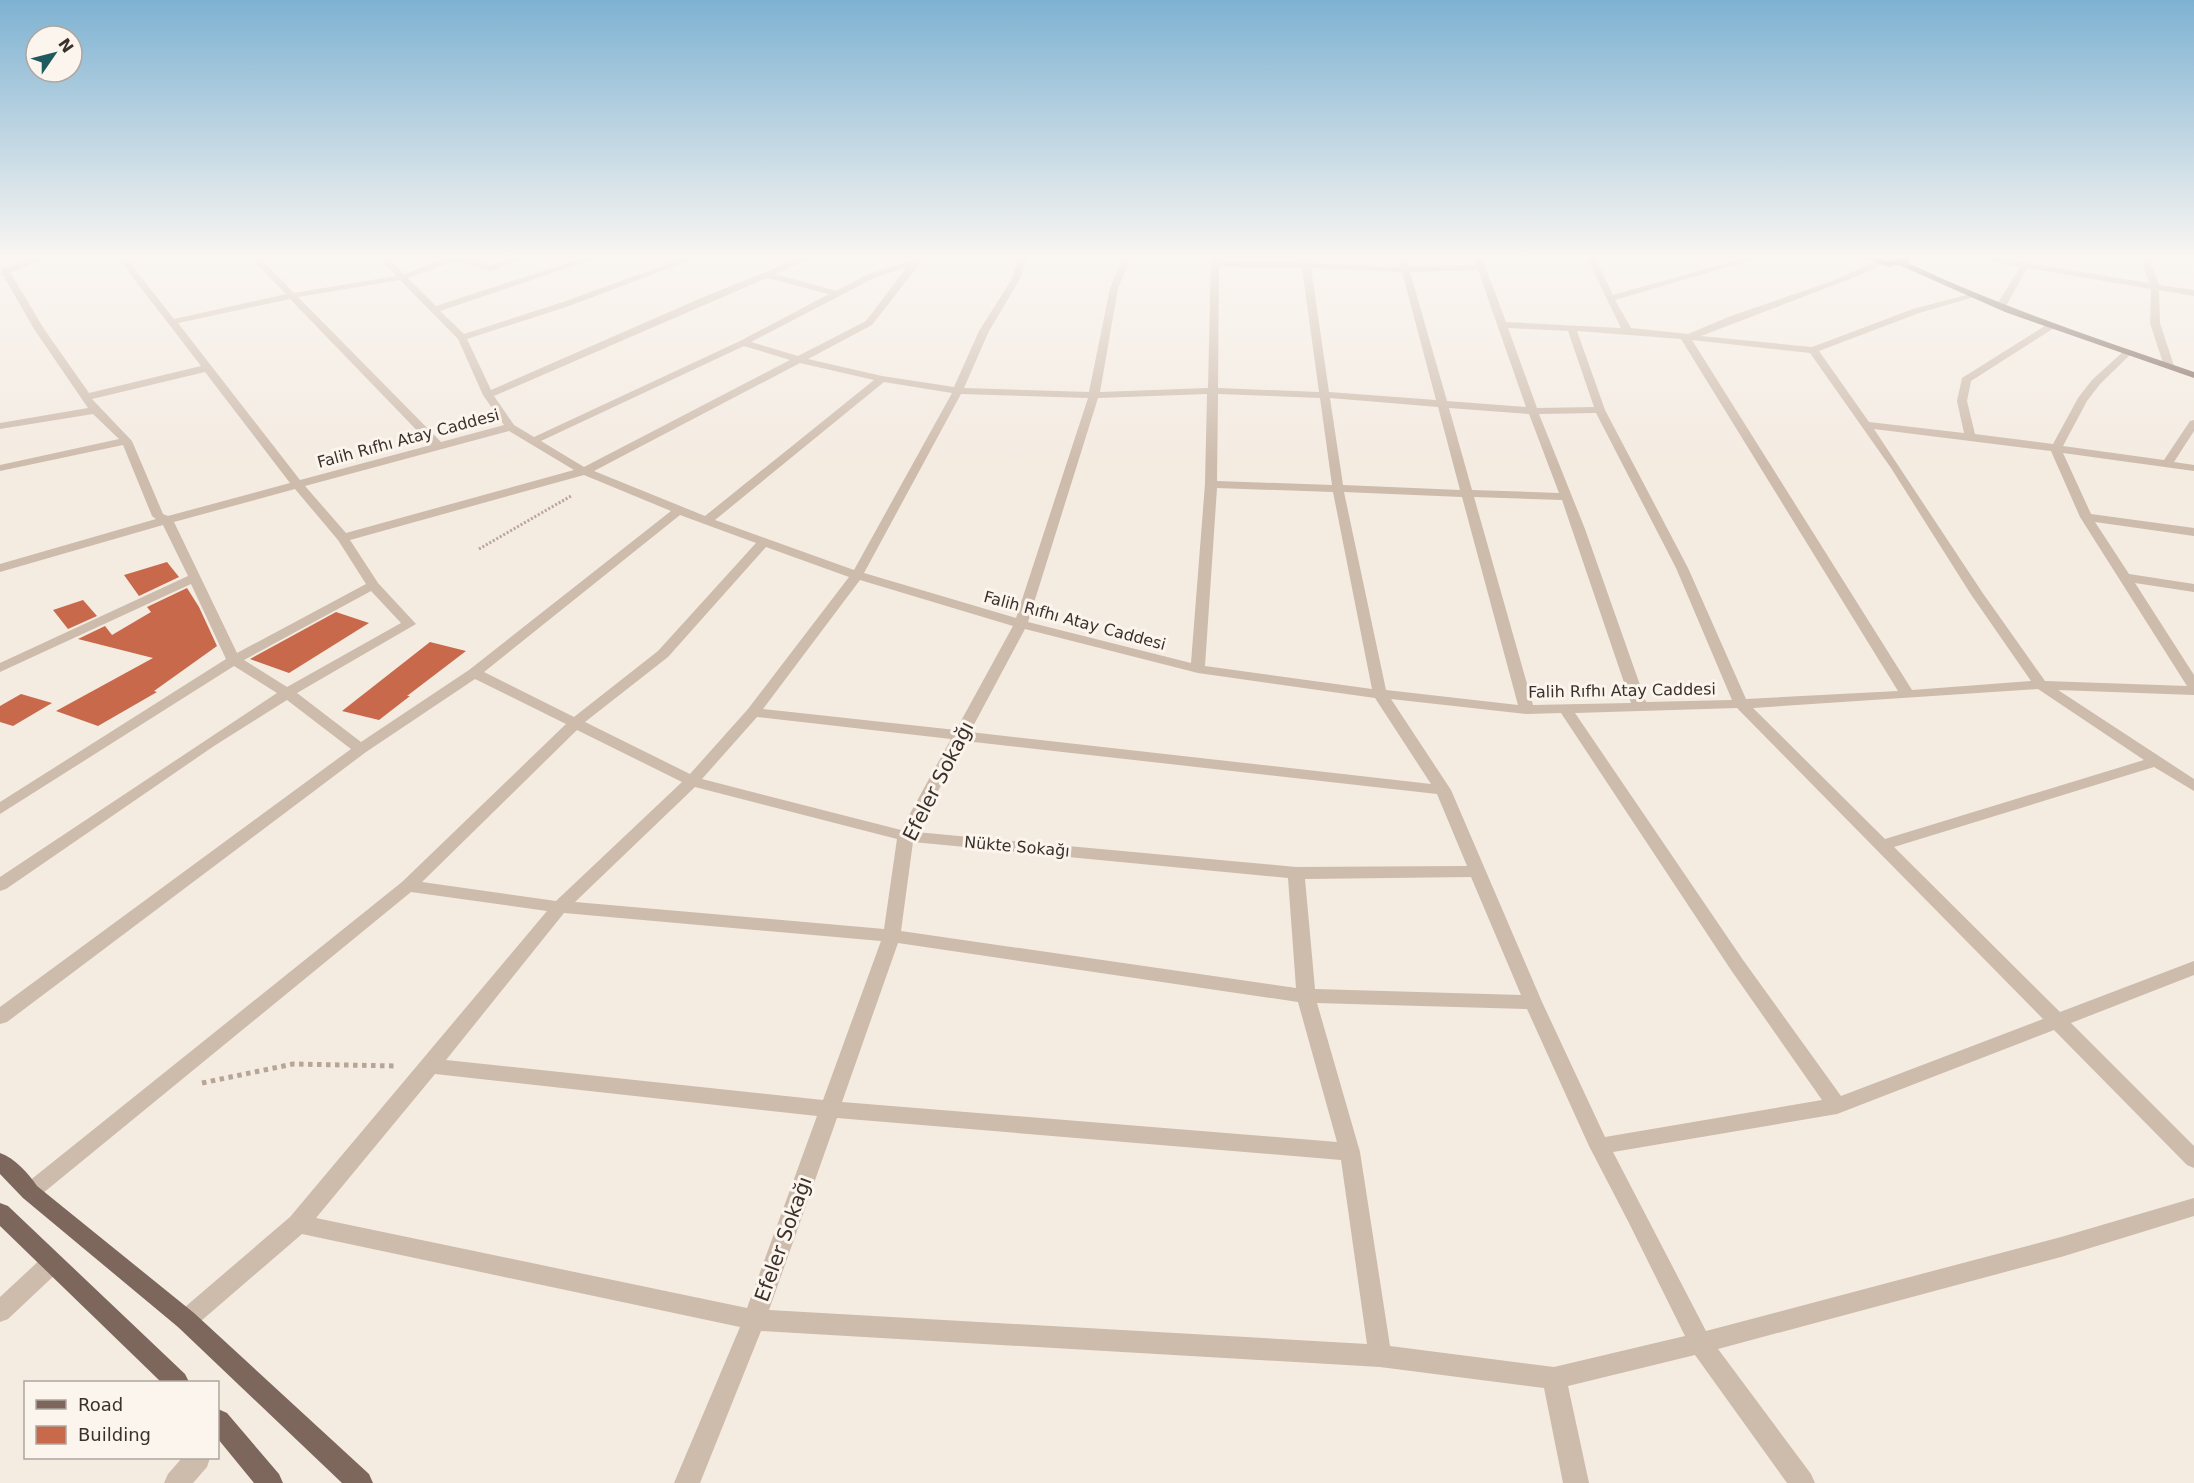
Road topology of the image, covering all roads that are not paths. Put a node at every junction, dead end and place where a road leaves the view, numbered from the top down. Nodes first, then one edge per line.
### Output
1 (38, 327) edge
2 (175, 327) edge
3 (322, 327) edge
4 (451, 327) edge
5 (495, 327) edge
6 (642, 327) edge
7 (774, 327) edge
8 (860, 327) edge
9 (986, 327) edge
10 (1107, 327) edge
11 (1214, 327) edge
12 (1316, 327) edge
13 (1422, 327) edge
14 (1502, 327) edge
15 (1532, 327) edge
16 (1626, 327) edge
17 (1711, 327) edge
18 (1873, 327) edge
19 (2049, 327) edge
20 (2055, 327) edge
21 (2156, 327) edge
22 (1572, 330) junction
23 (1628, 331) junction
24 (462, 338) junction
25 (1686, 339) junction
26 (743, 343) junction
27 (1813, 350) junction
28 (2128, 352) junction
29 (801, 360) junction
30 (2169, 366) junction
31 (207, 368) junction
32 (2194, 375) edge
33 (882, 379) junction
34 (958, 391) junction
35 (1213, 391) junction
36 (488, 395) junction
37 (1094, 395) junction
38 (1326, 395) junction
39 (86, 397) junction
40 (1444, 406) junction
41 (95, 410) junction
42 (1600, 410) junction
43 (1533, 411) junction
44 (2194, 423) edge
45 (1865, 425) junction
46 (0, 426) edge
47 (510, 426) junction
48 (1970, 438) junction
49 (127, 441) junction
50 (533, 441) junction
51 (438, 446) junction
52 (2056, 449) junction
53 (2166, 465) junction
54 (0, 468) edge
55 (2194, 468) edge
56 (585, 471) junction
57 (1211, 484) junction
58 (298, 485) junction
59 (1338, 490) junction
60 (1467, 494) junction
61 (1566, 497) junction
62 (678, 510) junction
63 (2086, 517) junction
64 (167, 520) junction
65 (706, 521) junction
66 (2194, 532) edge
67 (344, 538) junction
68 (763, 542) junction
69 (0, 568) edge
70 (857, 575) junction
71 (194, 578) junction
72 (2127, 578) junction
73 (373, 585) junction
74 (2194, 588) edge
75 (1021, 624) junction
76 (234, 660) junction
77 (0, 668) edge
78 (1198, 669) junction
79 (474, 673) junction
80 (2041, 685) junction
81 (2194, 686) edge
82 (2194, 692) edge
83 (287, 693) junction
84 (1380, 694) junction
85 (1908, 695) junction
86 (1741, 704) junction
87 (1640, 707) junction
88 (1527, 710) junction
89 (1566, 710) junction
90 (753, 712) junction
91 (575, 723) junction
92 (961, 736) junction
93 (362, 749) junction
94 (2156, 761) junction
95 (692, 782) junction
96 (2194, 786) edge
97 (1443, 790) junction
98 (0, 809) edge
99 (906, 836) junction
100 (1883, 845) junction
101 (1479, 871) junction
102 (1296, 873) junction
103 (0, 885) edge
104 (408, 886) junction
105 (560, 907) junction
106 (892, 936) junction
107 (2194, 968) edge
108 (1306, 996) junction
109 (1533, 1002) junction
110 (0, 1017) edge
111 (2058, 1022) junction
112 (430, 1066) junction
113 (1838, 1106) junction
114 (829, 1109) junction
115 (1599, 1146) junction
116 (1350, 1152) junction
117 (2194, 1159) edge
118 (0, 1162) edge
119 (30, 1192) junction
120 (2194, 1207) edge
121 (0, 1212) edge
122 (298, 1224) junction
123 (51, 1263) junction
124 (0, 1312) edge
125 (186, 1320) junction
126 (754, 1320) junction
127 (1700, 1343) junction
128 (1380, 1356) junction
129 (1554, 1378) junction
130 (175, 1381) edge
131 (219, 1427) edge
132 (197, 1459) edge
133 (177, 1483) edge
134 (270, 1483) edge
135 (360, 1483) edge
136 (687, 1483) edge
137 (1576, 1483) edge
138 (1802, 1483) edge

1 - 39 street
2 - 31 street
3 - 51 street
4 - 24 street
5 - 24 street
6 - 36 street
7 - 26 street
8 - 29 street
9 - 34 street
10 - 37 street, Efeler Sokağı
11 - 35 street
12 - 38 street
13 - 40 street
14 - 43 street
15 - 22 street
16 - 23 street
17 - 25 street
18 - 27 street
19 - 48 street
20 - 28 main road
21 - 30 street
22 - 23 street
22 - 42 street
23 - 25 street
24 - 36 street
25 - 27 street
25 - 85 street
26 - 29 street
26 - 50 street
27 - 45 street
28 - 30 main road
28 - 52 street
29 - 33 street
29 - 56 street
30 - 32 main road
31 - 39 street
31 - 58 street
33 - 34 street
33 - 65 street
34 - 37 street
34 - 70 street
35 - 37 street
35 - 38 street
35 - 57 street
36 - 47 street
37 - 75 street, Efeler Sokağı
38 - 40 street
38 - 59 street
39 - 41 street
40 - 43 street
40 - 60 street
41 - 46 street
41 - 49 street
42 - 43 street
42 - 86 street
43 - 61 street
44 - 53 street
45 - 48 street
45 - 80 street
47 - 50 street, Falih Rıfhı Atay Caddesi
47 - 51 street, Falih Rıfhı Atay Caddesi
48 - 52 street
49 - 54 street
49 - 64 street
50 - 56 street, Falih Rıfhı Atay Caddesi
51 - 58 street, Falih Rıfhı Atay Caddesi
52 - 53 street
52 - 63 street
53 - 55 street
56 - 62 street, Falih Rıfhı Atay Caddesi
56 - 67 street
57 - 59 street
57 - 78 street
58 - 64 street, Falih Rıfhı Atay Caddesi
58 - 67 street
59 - 60 street
59 - 84 street
60 - 61 street
60 - 88 street
61 - 87 street
62 - 65 street, Falih Rıfhı Atay Caddesi
62 - 79 street
63 - 66 street
63 - 72 street
64 - 69 street, Falih Rıfhı Atay Caddesi
64 - 71 street
65 - 68 street, Falih Rıfhı Atay Caddesi
67 - 73 street
68 - 70 street, Falih Rıfhı Atay Caddesi
68 - 91 street
70 - 75 street, Falih Rıfhı Atay Caddesi
70 - 90 street
71 - 76 street
71 - 77 street
72 - 74 street
72 - 81 street
73 - 76 street
73 - 83 street
75 - 78 street, Falih Rıfhı Atay Caddesi
75 - 92 street, Efeler Sokağı
76 - 83 street
76 - 98 street
78 - 84 street, Falih Rıfhı Atay Caddesi
79 - 91 street, Nükte Sokağı
79 - 93 street
80 - 82 street, Falih Rıfhı Atay Caddesi
80 - 85 street, Falih Rıfhı Atay Caddesi
80 - 94 street
83 - 93 street
83 - 103 street
84 - 88 street, Falih Rıfhı Atay Caddesi
84 - 97 street
85 - 86 street, Falih Rıfhı Atay Caddesi
86 - 87 street, Falih Rıfhı Atay Caddesi
86 - 100 street
87 - 89 street, Falih Rıfhı Atay Caddesi
88 - 89 street, Falih Rıfhı Atay Caddesi
89 - 113 street
90 - 92 street
90 - 95 street
91 - 95 street, Nükte Sokağı
91 - 104 street
92 - 97 street
92 - 99 street, Efeler Sokağı
93 - 110 street
94 - 96 street
94 - 100 street
95 - 99 street, Nükte Sokağı
95 - 105 street
97 - 101 street
99 - 102 street, Nükte Sokağı
99 - 106 street, Efeler Sokağı
100 - 111 street
101 - 102 street, Nükte Sokağı
101 - 109 street
102 - 108 street
104 - 105 street
104 - 119 street
105 - 106 street
105 - 112 street
106 - 108 street
106 - 114 street, Efeler Sokağı
107 - 111 street
108 - 109 street
108 - 116 street
109 - 115 street
111 - 113 street
111 - 117 street
112 - 114 street
112 - 122 street
113 - 115 street
114 - 116 street
114 - 126 street, Efeler Sokağı
115 - 127 street
116 - 128 street
118 - 119 main road
119 - 125 main road
120 - 127 street
121 - 123 main road
122 - 125 street
122 - 126 street, Efeler Sokağı
123 - 124 street
123 - 130 main road
125 - 135 main road
126 - 128 street
126 - 136 street
127 - 129 street
127 - 138 street
128 - 129 street
129 - 137 street
131 - 134 main road
132 - 133 street

